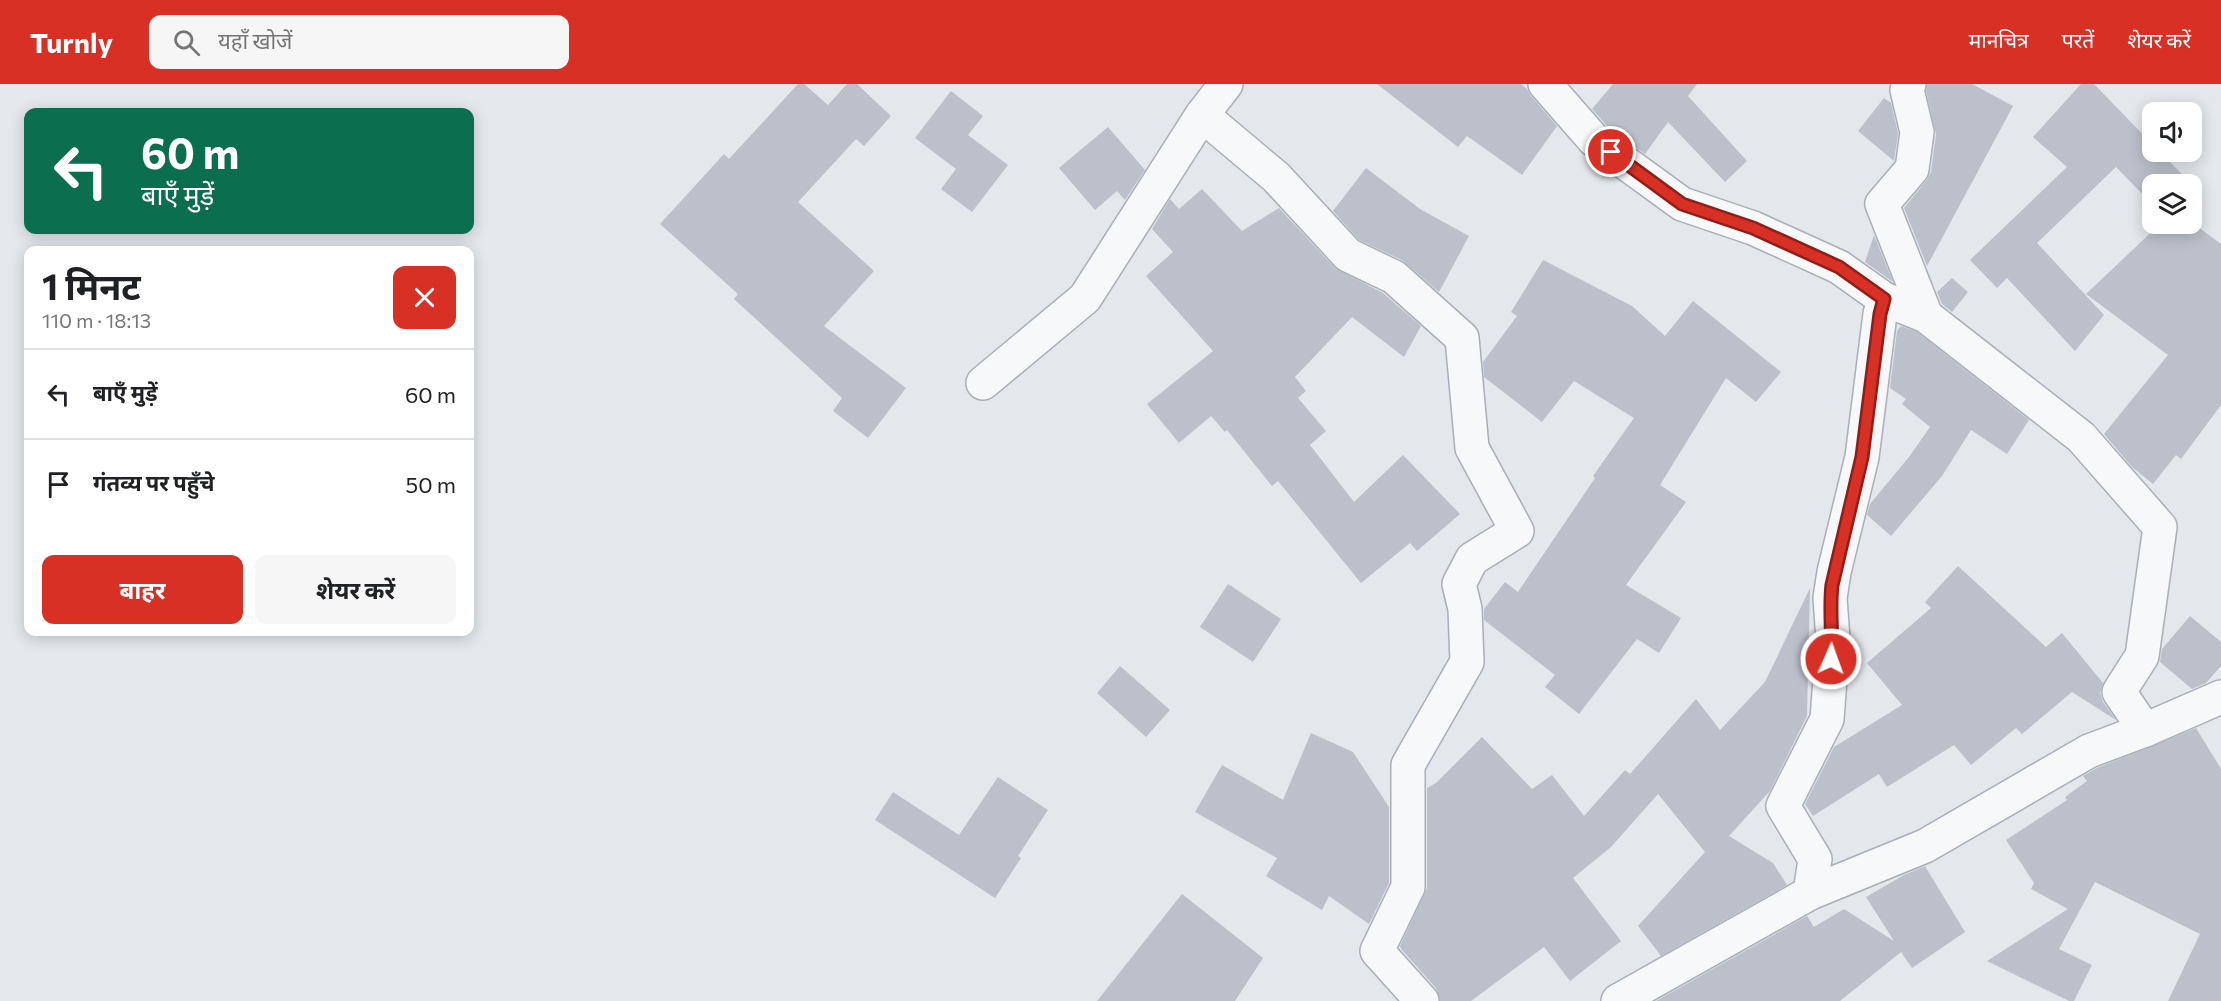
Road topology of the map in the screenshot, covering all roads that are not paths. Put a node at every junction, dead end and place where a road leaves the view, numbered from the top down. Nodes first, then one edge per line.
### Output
1 (1226, 84) edge
2 (1545, 84) edge
3 (1909, 84) edge
4 (1202, 115) junction
5 (1884, 299) junction
6 (1926, 316) junction
7 (983, 383) dead end
8 (2221, 697) edge
9 (2145, 730) junction
10 (1810, 893) junction
11 (1422, 1001) edge
12 (1618, 1001) edge

1 - 4 street
2 - 5 street
3 - 6 street
4 - 7 street
4 - 11 street
5 - 6 street
5 - 10 street
6 - 9 street
8 - 9 street
9 - 10 street
10 - 12 street

